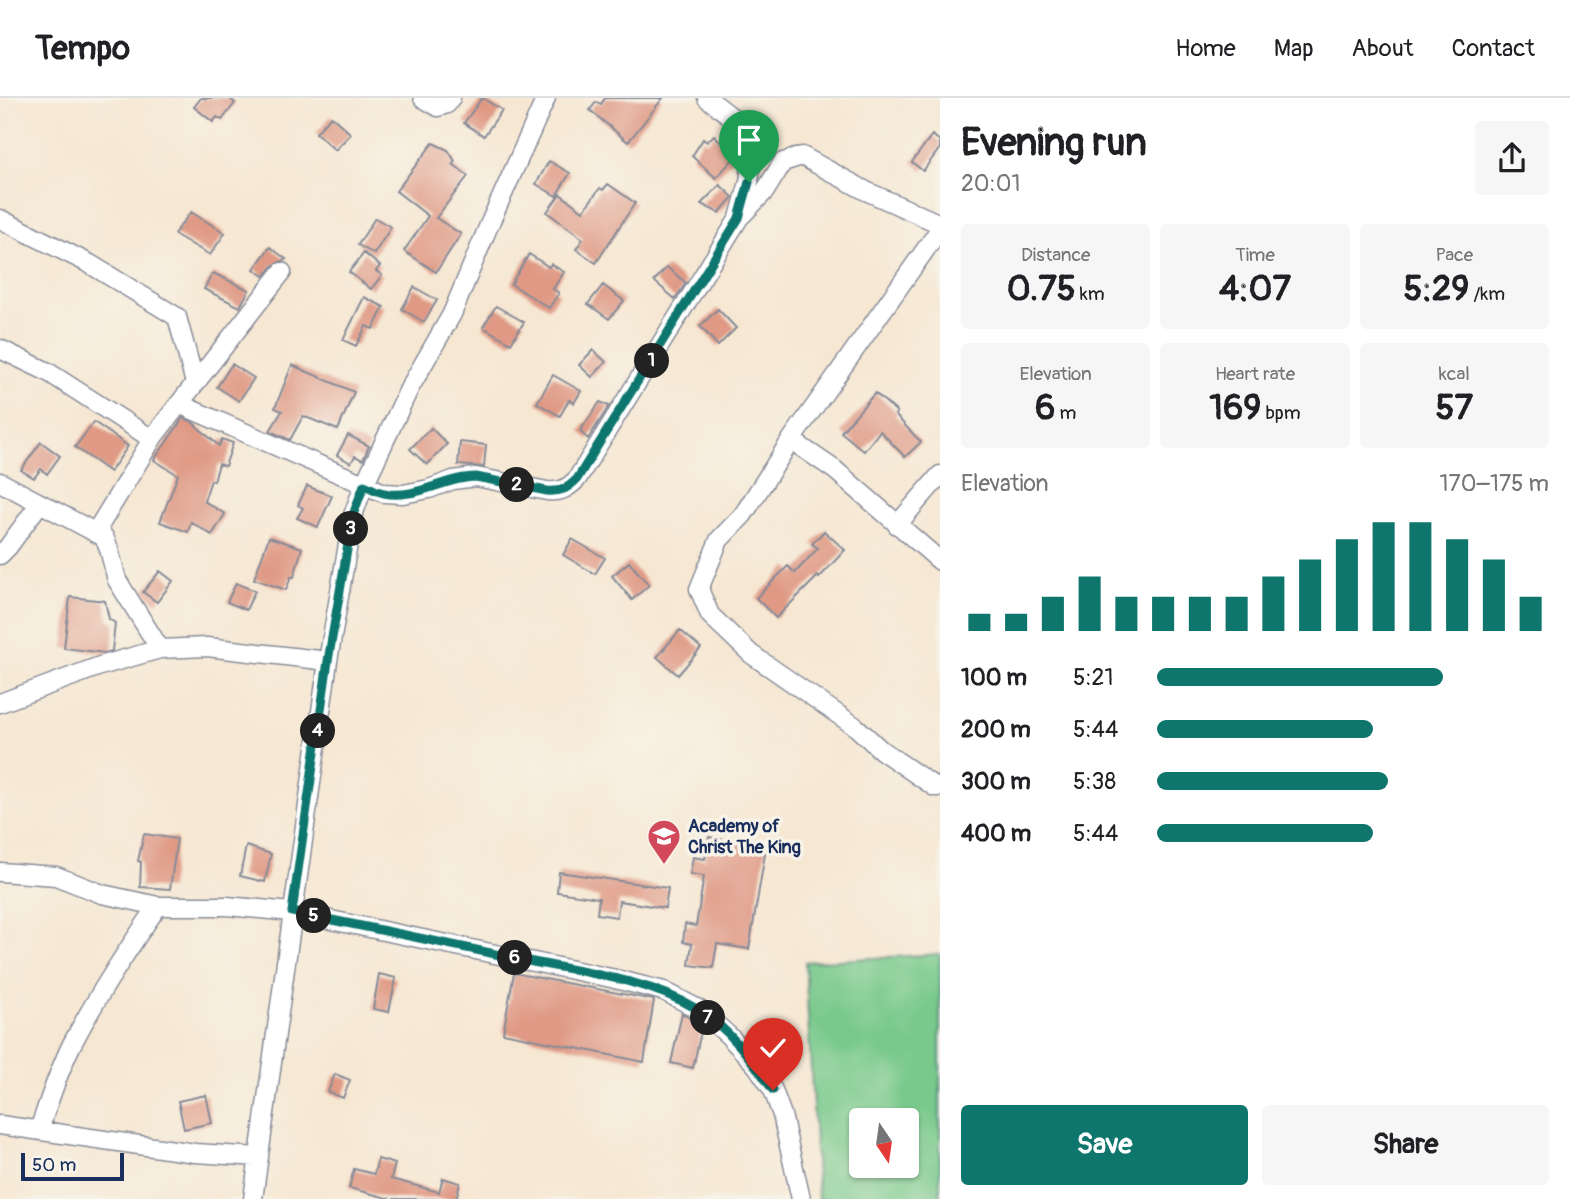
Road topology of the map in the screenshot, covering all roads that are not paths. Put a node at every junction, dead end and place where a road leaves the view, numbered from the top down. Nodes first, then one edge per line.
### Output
1 (423, 98) edge
2 (451, 98) edge
3 (546, 98) edge
4 (707, 98) edge
5 (739, 218) junction
6 (0, 219) edge
7 (940, 227) edge
8 (282, 272) dead end
9 (0, 349) edge
10 (195, 383) junction
11 (178, 404) junction
12 (152, 439) junction
13 (791, 440) junction
14 (940, 475) edge
15 (0, 482) edge
16 (364, 485) junction
17 (40, 503) junction
18 (897, 525) junction
19 (95, 533) junction
20 (0, 555) edge
21 (940, 561) edge
22 (160, 649) junction
23 (328, 661) junction
24 (0, 703) edge
25 (940, 787) edge
26 (0, 873) edge
27 (158, 906) junction
28 (292, 912) junction
29 (0, 1125) edge
30 (39, 1130) junction
31 (259, 1157) junction
32 (253, 1199) edge
33 (801, 1199) edge

1 - 2 street
3 - 16 street
4 - 5 street
5 - 7 street
5 - 16 street
6 - 10 street
7 - 13 street
8 - 10 street
9 - 12 street
10 - 11 street
11 - 12 street
11 - 16 street
12 - 19 street
13 - 18 street
13 - 25 street
14 - 18 street
15 - 17 street
16 - 23 street
17 - 19 street
17 - 20 street
18 - 21 street
19 - 22 street
22 - 23 street
22 - 24 street
23 - 28 street
26 - 27 street
27 - 28 street
27 - 30 street
28 - 31 street
28 - 33 street
29 - 30 street
30 - 31 street
31 - 32 street

